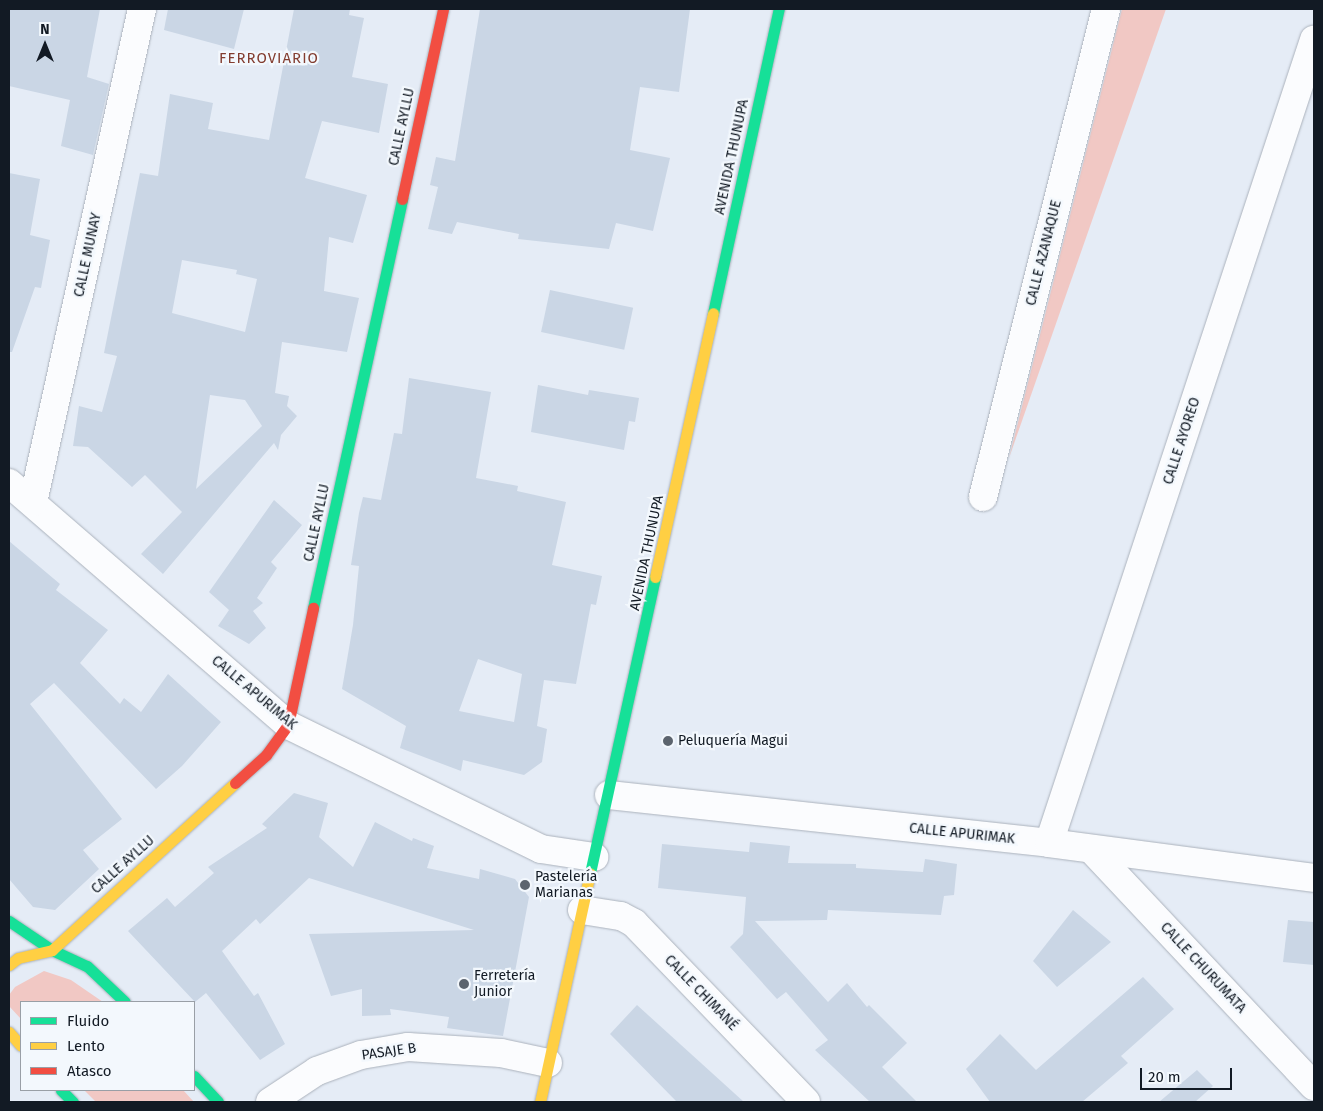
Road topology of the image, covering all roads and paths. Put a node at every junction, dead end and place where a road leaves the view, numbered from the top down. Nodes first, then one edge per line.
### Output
1 (142, 9) edge
2 (443, 9) edge
3 (779, 9) edge
4 (1106, 9) edge
5 (1314, 40) edge
6 (9, 483) edge
7 (983, 497) dead end
8 (33, 502) junction
9 (288, 726) junction
10 (609, 795) junction
11 (1049, 843) junction
12 (1092, 850) junction
13 (594, 857) junction
14 (1314, 878) edge
15 (582, 910) junction
16 (9, 922) edge
17 (52, 950) junction
18 (9, 965) edge
19 (124, 1001) edge
20 (9, 1032) edge
21 (20, 1045) edge
22 (548, 1063) junction
23 (195, 1077) edge
24 (1314, 1086) edge
25 (62, 1091) edge
26 (73, 1102) edge
27 (218, 1102) edge
28 (270, 1102) edge
29 (540, 1102) edge
30 (806, 1102) edge

1 - 8 street, CALLE MUNAY
2 - 9 street, CALLE AYLLU
3 - 10 street, AVENIDA THUNUPA
4 - 7 street, CALLE AZANAQUE
5 - 11 street, CALLE AYOREO
6 - 8 street, CALLE APURIMAK
8 - 9 street, CALLE APURIMAK
9 - 13 street, CALLE APURIMAK
9 - 17 street, CALLE AYLLU
10 - 11 street, CALLE APURIMAK
10 - 13 street, AVENIDA THUNUPA
11 - 12 street, CALLE APURIMAK
12 - 14 street, CALLE APURIMAK
12 - 24 street, CALLE CHURUMATA
13 - 15 street, AVENIDA THUNUPA
15 - 22 street, AVENIDA THUNUPA
15 - 30 street, CALLE CHIMANÉ
16 - 17 street
17 - 18 street
17 - 19 street
20 - 21 street
22 - 28 street, PASAJE B
22 - 29 street, AVENIDA THUNUPA
23 - 27 street
25 - 26 street

